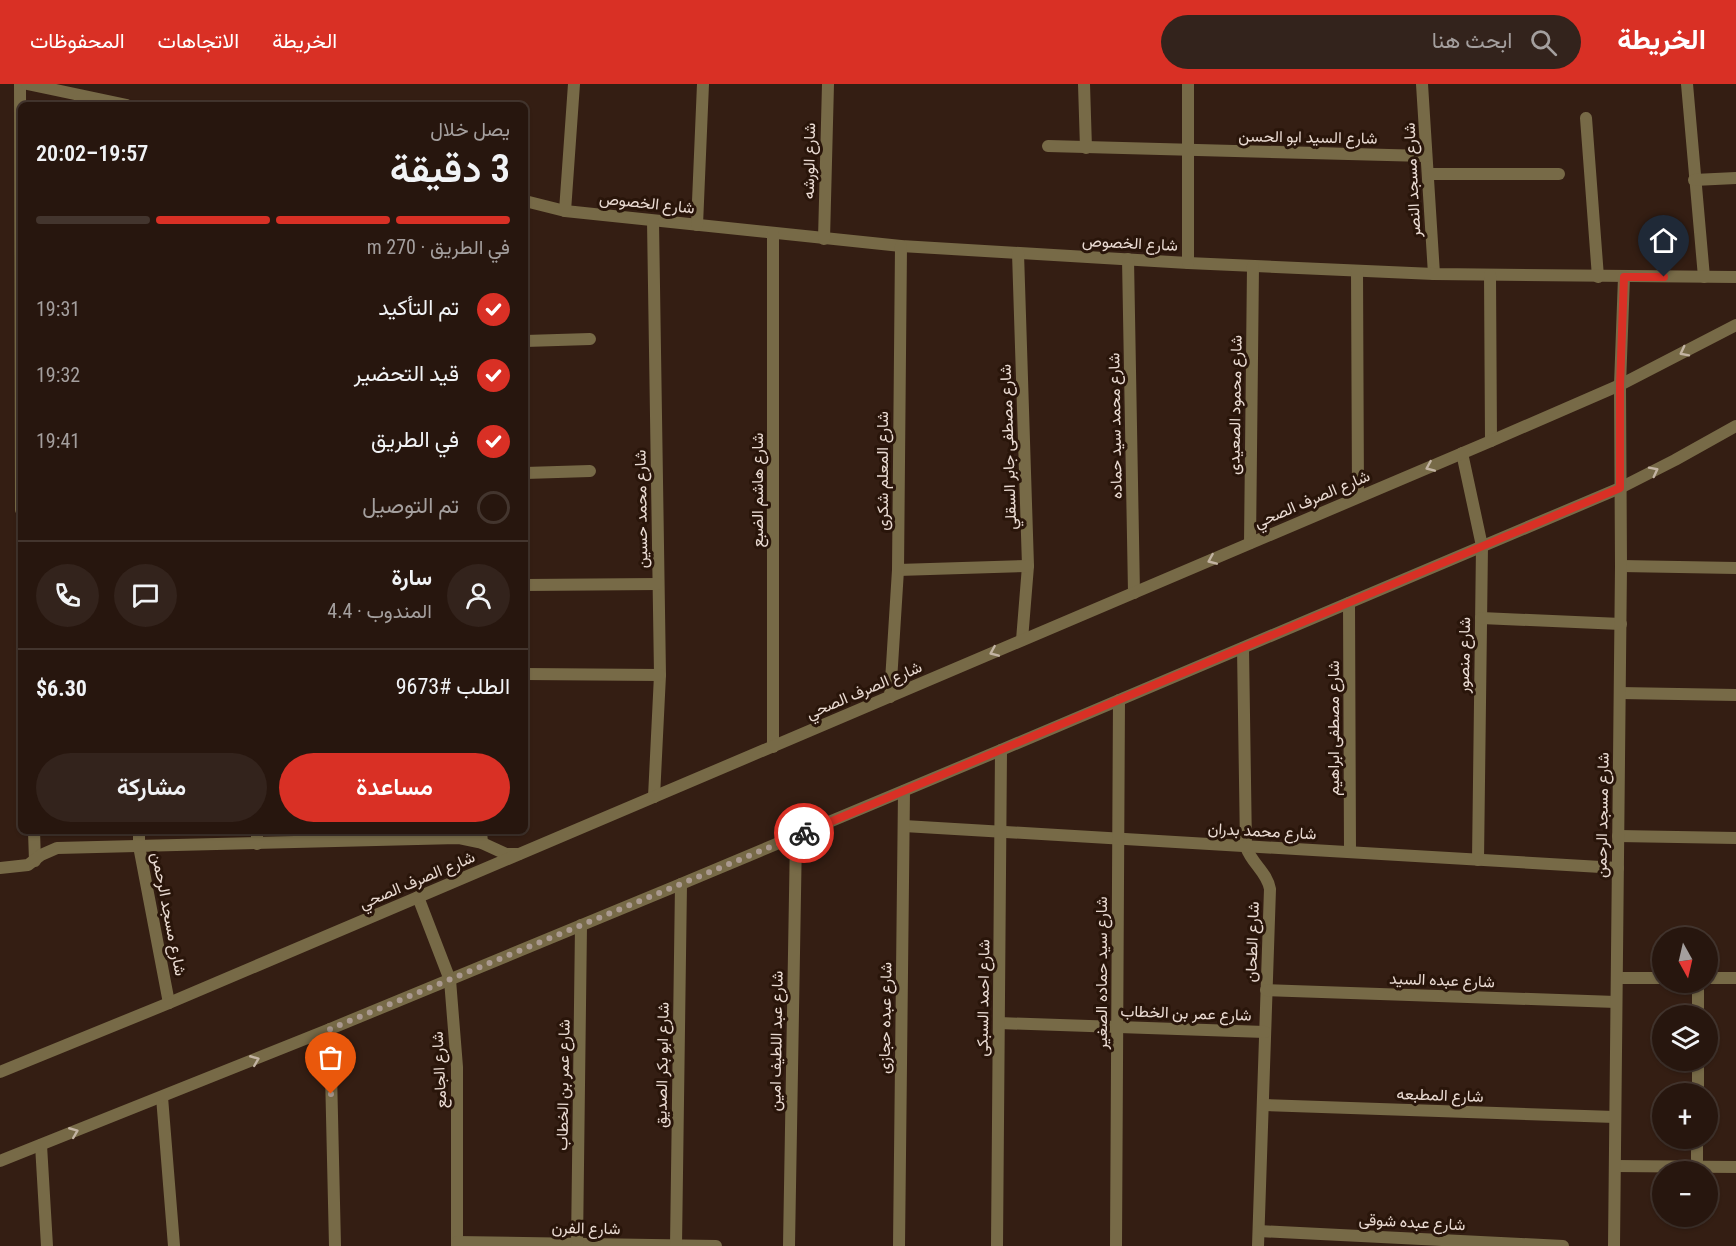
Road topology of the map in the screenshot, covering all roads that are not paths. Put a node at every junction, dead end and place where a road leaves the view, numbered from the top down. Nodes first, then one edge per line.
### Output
1 (20, 84) edge
2 (27, 84) edge
3 (574, 84) edge
4 (703, 84) edge
5 (828, 84) edge
6 (1084, 84) edge
7 (1188, 84) edge
8 (1422, 84) edge
9 (1687, 84) edge
10 (20, 102) edge
11 (113, 102) edge
12 (1586, 118) dead end
13 (1048, 146) dead end
14 (1086, 148) junction
15 (1188, 150) junction
16 (1426, 156) junction
17 (1428, 174) junction
18 (1559, 174) dead end
19 (1736, 178) edge
20 (1694, 180) junction
21 (528, 202) edge
22 (565, 211) junction
23 (653, 220) junction
24 (697, 225) junction
25 (773, 234) junction
26 (824, 239) junction
27 (901, 246) junction
28 (1018, 253) junction
29 (1128, 259) junction
30 (1188, 263) junction
31 (1253, 266) junction
32 (1357, 271) junction
33 (1434, 274) junction
34 (1490, 275) junction
35 (1598, 277) junction
36 (1624, 277) junction
37 (1704, 277) junction
38 (1736, 277) edge
39 (1736, 325) edge
40 (590, 339) dead end
41 (528, 341) edge
42 (1620, 385) junction
43 (1734, 428) edge
44 (1491, 441) junction
45 (1462, 453) junction
46 (590, 471) dead end
47 (528, 473) edge
48 (1620, 488) junction
49 (1358, 497) junction
50 (1250, 543) junction
51 (1482, 546) junction
52 (1621, 566) junction
53 (1028, 567) junction
54 (1736, 568) edge
55 (898, 570) junction
56 (528, 585) edge
57 (658, 585) junction
58 (1134, 593) junction
59 (1349, 603) junction
60 (1481, 618) junction
61 (1621, 624) junction
62 (1022, 640) junction
63 (1243, 648) junction
64 (528, 674) edge
65 (660, 675) junction
66 (1620, 693) junction
67 (1736, 695) edge
68 (890, 697) junction
69 (1119, 700) junction
70 (773, 747) junction
71 (1001, 750) junction
72 (904, 791) junction
73 (654, 797) junction
74 (904, 826) junction
75 (1001, 832) junction
76 (34, 834) edge
77 (139, 834) edge
78 (372, 836) edge
79 (796, 836) junction
80 (1618, 836) junction
81 (257, 837) edge
82 (481, 837) edge
83 (1736, 838) edge
84 (1119, 839) junction
85 (139, 846) junction
86 (1246, 848) junction
87 (1350, 852) junction
88 (520, 854) junction
89 (1478, 860) junction
90 (35, 861) junction
91 (0, 868) edge
92 (1618, 868) junction
93 (681, 884) junction
94 (418, 897) junction
95 (581, 925) junction
96 (1617, 978) junction
97 (1652, 978) edge
98 (1718, 978) edge
99 (1736, 978) edge
100 (450, 980) junction
101 (1266, 990) junction
102 (1616, 1002) junction
103 (170, 1003) junction
104 (999, 1023) junction
105 (1118, 1027) junction
106 (330, 1029) junction
107 (1265, 1032) junction
108 (0, 1072) edge
109 (162, 1097) junction
110 (1263, 1105) junction
111 (1615, 1117) junction
112 (41, 1145) junction
113 (0, 1161) edge
114 (1615, 1166) junction
115 (1652, 1166) edge
116 (1718, 1167) edge
117 (1736, 1167) edge
118 (1259, 1231) junction
119 (457, 1244) edge
120 (577, 1245) edge
121 (47, 1246) edge
122 (174, 1246) edge
123 (335, 1246) edge
124 (676, 1246) edge
125 (716, 1246) edge
126 (789, 1246) edge
127 (899, 1246) edge
128 (997, 1246) edge
129 (1116, 1246) edge
130 (1258, 1246) edge
131 (1563, 1246) edge
132 (1614, 1246) edge

1 - 10 street
2 - 11 street
3 - 22 street
4 - 24 street
5 - 26 street, شارع الورشه
6 - 14 street
7 - 15 street
8 - 16 street, شارع مسجد النصر
9 - 20 street
12 - 35 street
13 - 14 street, شارع السيد ابو الحسن
14 - 15 street, شارع السيد ابو الحسن
15 - 16 street, شارع السيد ابو الحسن
15 - 30 street
16 - 17 street, شارع مسجد النصر
17 - 18 street
17 - 33 street, شارع مسجد النصر
19 - 20 street
20 - 37 street
21 - 22 street, شارع الخصوص
22 - 23 street, شارع الخصوص
23 - 24 street, شارع الخصوص
23 - 57 street, شارع محمد حسين
24 - 25 street, شارع الخصوص
25 - 26 street, شارع الخصوص
25 - 70 street, شارع هاشم الضبع
26 - 27 street, شارع الخصوص
27 - 28 street, شارع الخصوص
27 - 55 street, شارع المعلم شكرى
28 - 29 street, شارع الخصوص
28 - 53 street, شارع مصطفى جابر السقلي
29 - 30 street, شارع الخصوص
29 - 58 street, شارع محمد سيد حماده
30 - 31 street, شارع الخصوص
31 - 32 street, شارع الخصوص
31 - 50 street, شارع محمود الصعيدى
32 - 33 street, شارع الخصوص
32 - 49 street
33 - 34 street, شارع الخصوص
34 - 35 street, شارع الخصوص
34 - 44 street
35 - 36 street, شارع الخصوص
36 - 37 street, شارع الخصوص
36 - 42 street, شارع مسجد الرحمن
37 - 38 street, شارع الخصوص
39 -> 42 street, شارع الصرف الصحي
40 - 41 street
42 - 44 street, شارع الصرف الصحي
42 - 48 street, شارع مسجد الرحمن
48 -> 43 street
44 - 45 street, شارع الصرف الصحي
45 -> 49 street, شارع الصرف الصحي
45 - 51 street, شارع منصور
46 - 47 street
48 - 51 street
48 - 52 street, شارع مسجد الرحمن
49 - 50 street, شارع الصرف الصحي
50 -> 58 street, شارع الصرف الصحي
51 - 59 street
51 - 60 street, شارع منصور
52 - 54 street
52 - 61 street, شارع مسجد الرحمن
53 - 55 street
53 - 62 street, شارع مصطفى جابر السقلي
55 - 68 street, شارع المعلم شكرى
56 - 57 street
57 - 65 street, شارع محمد حسين
58 - 62 street, شارع الصرف الصحي
59 - 63 street
59 - 87 street, شارع مصطفى ابراهيم
60 - 61 street
60 - 89 street, شارع منصور
61 - 66 street, شارع مسجد الرحمن
62 -> 68 street, شارع الصرف الصحي
63 - 69 street
63 - 86 street
64 - 65 street
65 - 73 street, شارع محمد حسين
66 - 67 street
66 - 80 street, شارع مسجد الرحمن
68 - 70 street, شارع الصرف الصحي
69 - 71 street
69 - 84 street, شارع سيد حماده الصغير
70 - 73 street, شارع الصرف الصحي
71 - 72 street
71 - 75 street, شارع احمد السبكى
72 - 74 street, شارع عبده حجازى
72 - 79 street
73 - 88 street, شارع الصرف الصحي
74 - 75 street, شارع محمد بدران
74 - 127 street, شارع عبده حجازى
75 - 84 street, شارع محمد بدران
75 - 104 street, شارع احمد السبكى
76 - 90 street
77 - 85 street, شارع مسجد الرحمن
78 - 81 street
78 - 82 street
79 - 93 street
79 - 126 street, شارع عبد اللطيف امين
80 - 83 street
80 - 92 street, شارع مسجد الرحمن
81 - 85 street
82 - 88 street
84 - 86 street, شارع محمد بدران
84 - 105 street, شارع سيد حماده الصغير
85 - 90 street
85 - 103 street, شارع مسجد الرحمن
86 - 87 street, شارع محمد بدران
86 - 101 street, شارع الطحان
87 - 89 street, شارع محمد بدران
88 - 94 street, شارع الصرف الصحي
89 - 92 street, شارع محمد بدران
90 - 91 street
92 - 96 street, شارع مسجد الرحمن
93 - 95 street
93 - 124 street, شارع ابو بكر الصديق
94 - 100 street, شارع الجامع
94 - 103 street, شارع الصرف الصحي
95 - 100 street
95 - 120 street, شارع عمر بن الخطاب
96 - 97 street
96 - 102 street, شارع مسجد الرحمن
98 - 99 street
100 - 106 street
100 - 119 street, شارع الجامع
101 - 102 street, شارع عبده السيد
101 - 107 street, شارع الطحان
102 - 111 street, شارع مسجد الرحمن
103 - 108 street, شارع الصرف الصحي
104 - 105 street, شارع عمر بن الخطاب
104 - 128 street, شارع احمد السبكى
105 - 107 street, شارع عمر بن الخطاب
105 - 129 street, شارع سيد حماده الصغير
109 -> 106 street
106 - 123 street
107 - 110 street, شارع الطحان
112 -> 109 street
109 - 122 street
110 - 111 street, شارع المطبعه
110 - 118 street, شارع الطحان
111 - 114 street, شارع مسجد الرحمن
112 - 113 street
112 - 121 street
114 - 115 street
114 - 132 street, شارع مسجد الرحمن
116 - 117 street
118 - 130 street, شارع الطحان
118 - 131 street, شارع عبده شوقى
119 - 120 street, شارع الفرن
120 - 124 street, شارع الفرن
124 - 125 street, شارع الفرن

